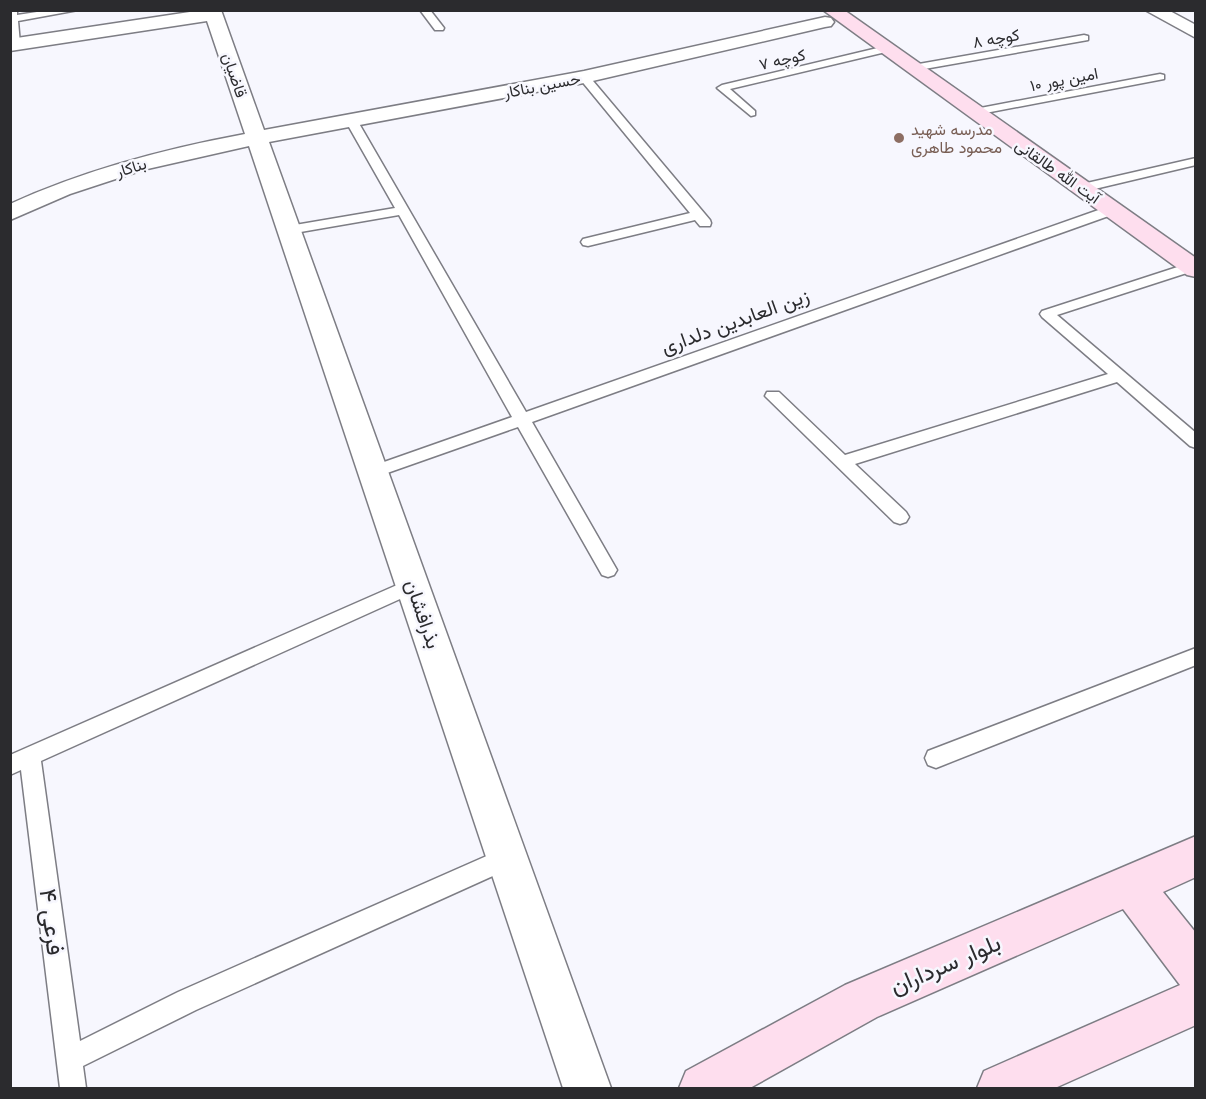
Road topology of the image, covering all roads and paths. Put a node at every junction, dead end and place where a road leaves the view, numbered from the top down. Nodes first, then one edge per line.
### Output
1 (74, 10) edge
2 (424, 10) edge
3 (869, 10) edge
4 (1154, 10) edge
5 (213, 13) edge
6 (12, 15) edge
7 (833, 17) edge
8 (439, 28) dead end
9 (1196, 33) edge
10 (1084, 38) dead end
11 (13, 44) edge
12 (886, 49) junction
13 (913, 68) junction
14 (584, 77) junction
15 (1160, 77) dead end
16 (975, 112) junction
17 (751, 113) dead end
18 (351, 120) junction
19 (257, 140) junction
20 (1196, 161) edge
21 (1082, 188) junction
22 (404, 210) junction
23 (1112, 210) junction
24 (10, 213) edge
25 (289, 230) junction
26 (588, 242) dead end
27 (1194, 267) edge
28 (1119, 376) junction
29 (773, 396) dead end
30 (523, 419) junction
31 (1196, 442) edge
32 (842, 462) junction
33 (373, 472) junction
34 (900, 517) dead end
35 (608, 570) dead end
36 (413, 585) junction
37 (1196, 656) edge
38 (936, 758) dead end
39 (20, 760) edge
40 (1196, 856) edge
41 (507, 858) junction
42 (1130, 884) junction
43 (1196, 969) edge
44 (1196, 1001) edge
45 (69, 1059) junction
46 (73, 1089) edge
47 (588, 1089) edge
48 (703, 1089) edge
49 (1001, 1089) edge

1 - 6 lane
2 - 8 lane
3 - 7 main road
4 - 9 street
5 - 11 street
5 - 19 street, قاضیان
6 - 11 lane
7 - 12 main road, آیت الله طالقانی
7 - 14 street, حسین بناکار
10 - 13 lane, کوچه ۸
12 - 13 main road, آیت الله طالقانی
12 - 17 lane, کوچه ۷
13 - 16 main road, آیت الله طالقانی
14 - 18 street, حسین بناکار
14 - 26 lane
15 - 16 lane, امین پور ۱۰
16 - 21 main road, آیت الله طالقانی
18 - 19 street, حسین بناکار
18 - 22 lane
19 - 24 street, بناکار
19 - 25 street, بذرافشان
20 - 21 lane
21 - 23 main road, آیت الله طالقانی
22 - 25 lane
22 - 30 lane
23 - 27 main road, آیت الله طالقانی
23 - 30 lane, زین العابدین دلداری
25 - 33 street, بذرافشان
27 - 28 lane
28 - 31 lane
28 - 32 lane
29 - 32 lane
30 - 33 lane, زین العابدین دلداری
30 - 35 lane
32 - 34 lane
33 - 36 street, بذرافشان
36 - 39 lane
36 - 41 street, بذرافشان
37 - 38 lane
39 - 45 lane, فرعی ۴
40 - 42 main road, بلوار سرداران
41 - 45 lane
41 - 47 street, بذرافشان
42 - 43 main road
42 - 48 main road, بلوار سرداران
44 - 49 main road
45 - 46 lane, فرعی ۴

